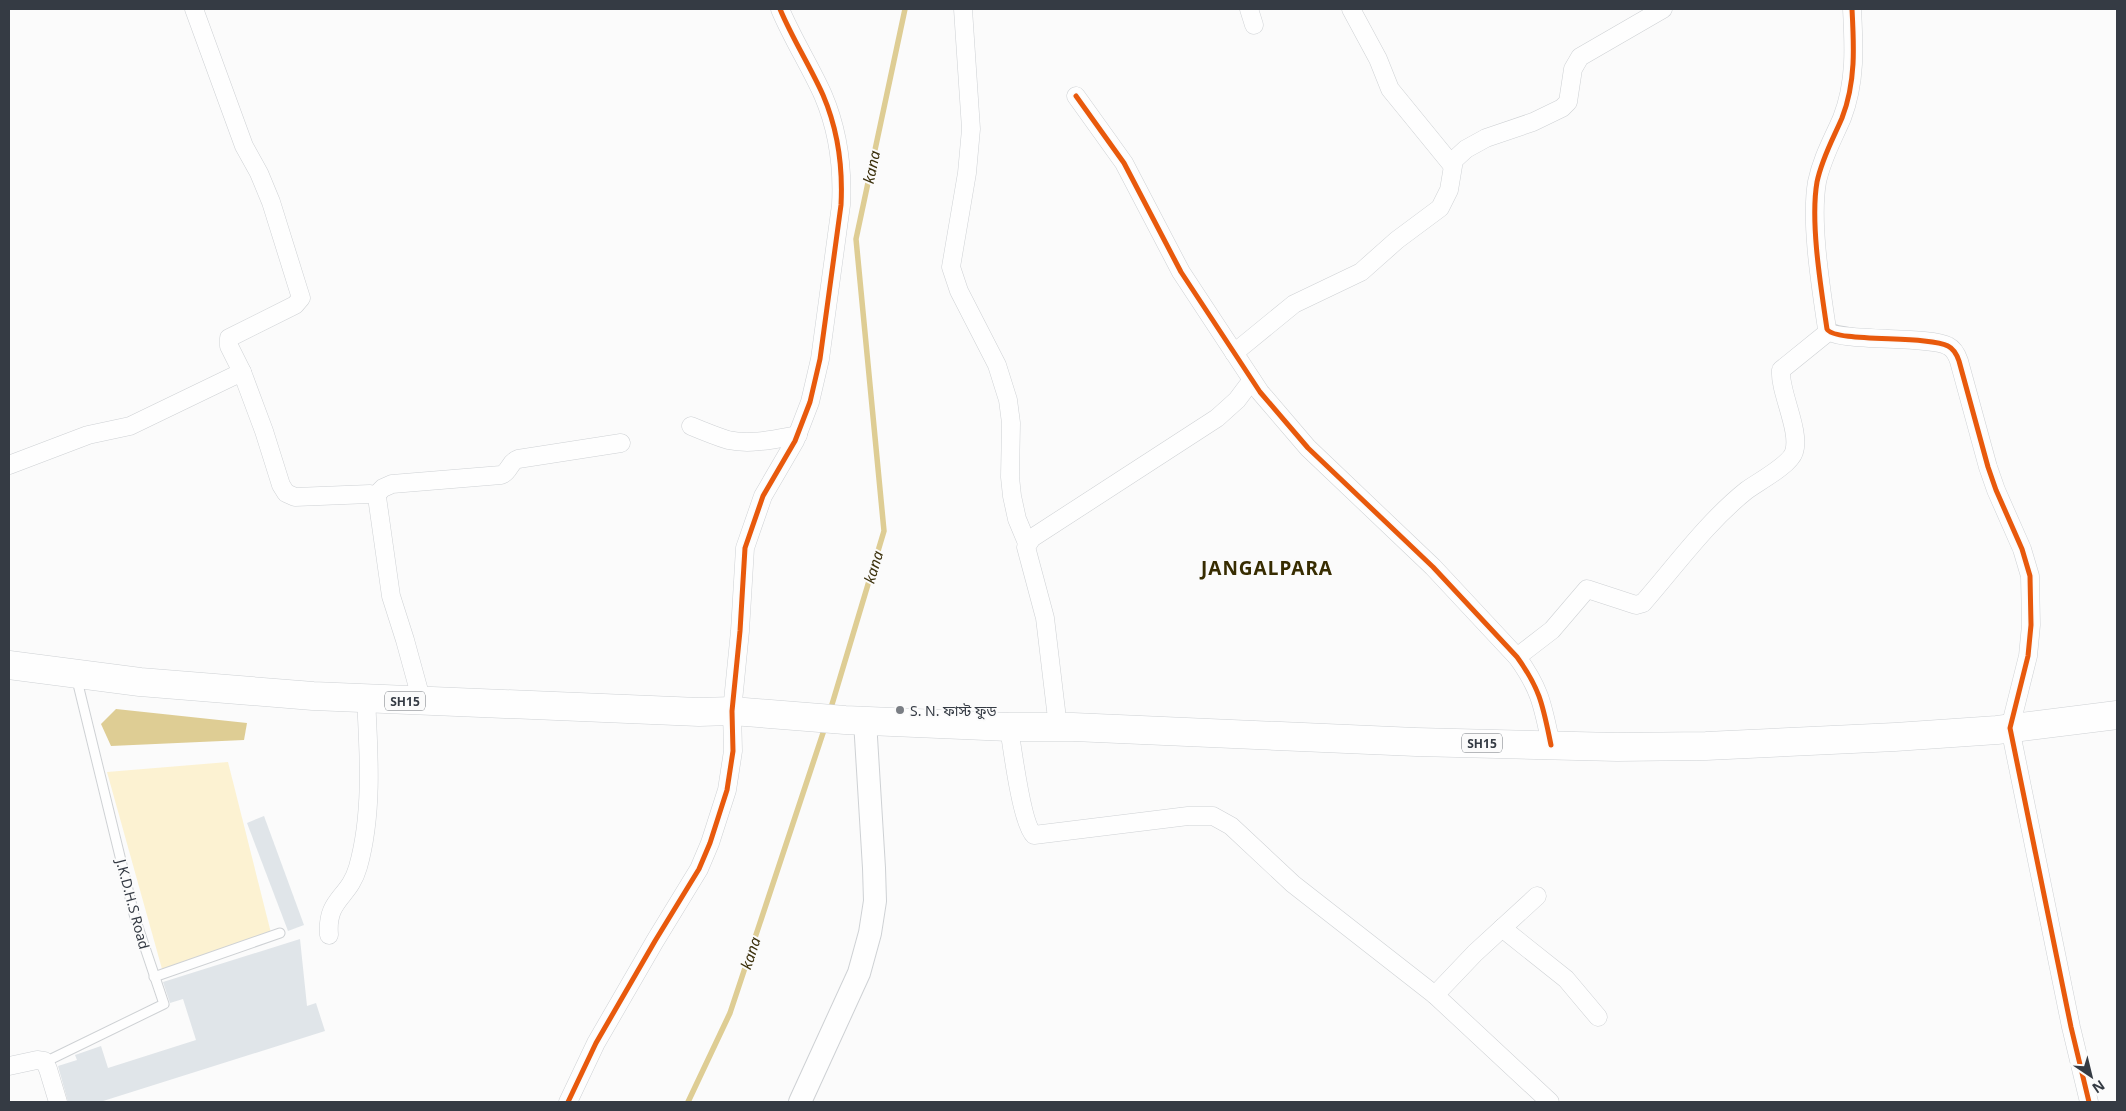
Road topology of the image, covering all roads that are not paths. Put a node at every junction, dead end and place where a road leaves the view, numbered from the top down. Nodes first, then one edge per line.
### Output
1 (194, 9) edge
2 (780, 9) edge
3 (963, 9) edge
4 (1350, 9) edge
5 (1663, 9) edge
6 (1852, 9) edge
7 (1076, 96) dead end
8 (1452, 165) junction
9 (1828, 332) junction
10 (1234, 353) junction
11 (242, 372) junction
12 (1252, 380) junction
13 (691, 426) dead end
14 (798, 435) junction
15 (621, 443) dead end
16 (9, 465) edge
17 (376, 495) junction
18 (1027, 544) junction
19 (1516, 658) junction
20 (9, 664) edge
21 (75, 674) junction
22 (366, 699) junction
23 (422, 702) junction
24 (732, 711) junction
25 (2117, 716) edge
26 (855, 721) junction
27 (1058, 727) junction
28 (1009, 728) junction
29 (2010, 728) junction
30 (1551, 745) junction
31 (1537, 896) dead end
32 (1502, 928) junction
33 (280, 933) dead end
34 (328, 935) dead end
35 (154, 976) junction
36 (1434, 994) junction
37 (1598, 1017) dead end
38 (45, 1062) junction
39 (9, 1066) edge
40 (58, 1102) edge
41 (568, 1102) edge
42 (800, 1102) edge
43 (1550, 1102) edge
44 (2089, 1102) edge

1 - 11 street
2 - 14 street
3 - 18 street
4 - 8 street
5 - 8 street
6 - 9 street
7 - 10 street
8 - 10 street
9 - 19 street
9 - 29 street
10 - 12 street
11 - 16 street
11 - 17 street
12 - 18 street
12 - 19 street
13 - 14 street
14 - 24 street
15 - 17 street
17 - 23 street
18 - 27 street
19 - 30 street
20 - 21 main road, SH15
21 - 22 main road, SH15
21 - 35 lane, J.K.D.H.S Road
22 - 23 main road, SH15
22 - 34 street
23 - 24 main road, SH15
24 - 26 main road, SH15
24 - 41 street
25 - 29 main road, SH15
26 - 28 main road, SH15
26 - 42 street
27 - 28 main road, SH15
27 - 30 main road, SH15
28 - 36 street
29 - 30 main road, SH15
29 - 44 street
31 - 32 street
32 - 36 street
32 - 37 street
33 - 35 lane
35 - 38 lane, J.K.D.H.S Road
36 - 43 street
38 - 39 street
38 - 40 street

